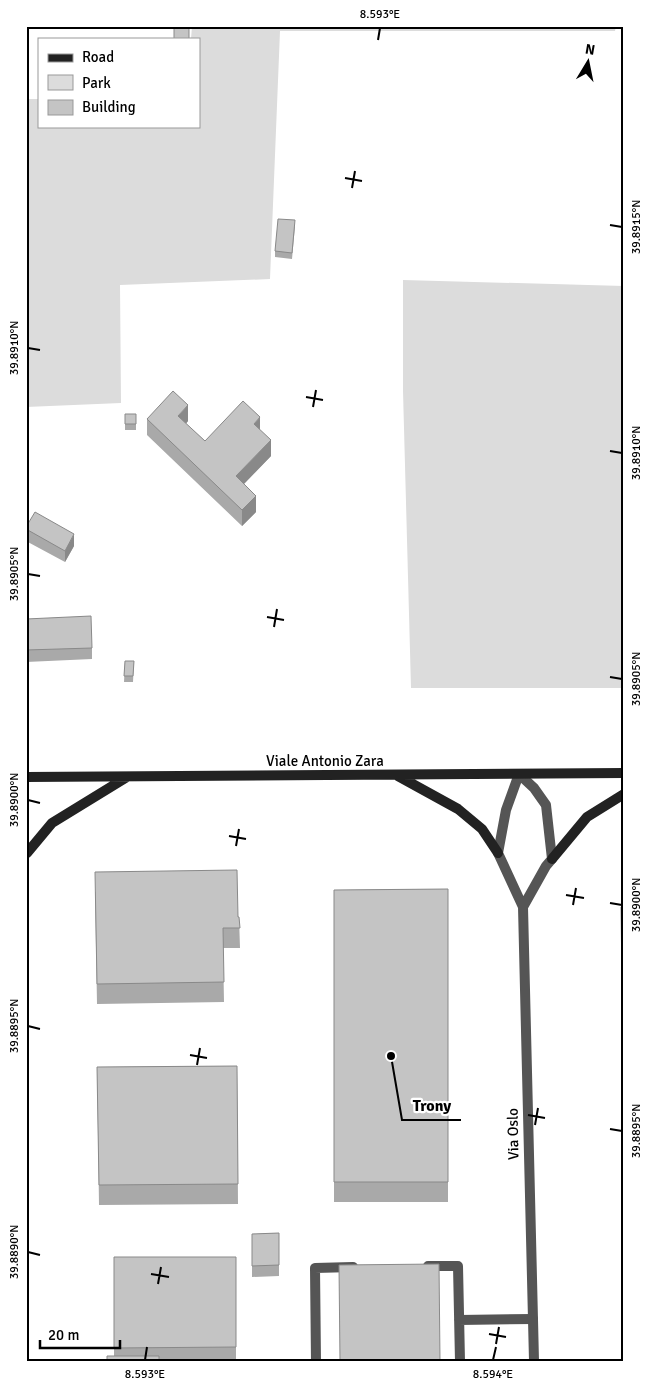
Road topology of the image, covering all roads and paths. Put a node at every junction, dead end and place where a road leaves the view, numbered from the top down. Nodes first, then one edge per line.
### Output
1 (624, 773) edge
2 (519, 774) junction
3 (397, 775) junction
4 (127, 777) junction
5 (26, 778) edge
6 (624, 794) edge
7 (26, 851) edge
8 (498, 853) junction
9 (552, 859) junction
10 (523, 907) junction
11 (420, 1266) edge
12 (362, 1267) edge
13 (532, 1319) junction
14 (459, 1320) junction
15 (316, 1361) edge
16 (460, 1361) edge
17 (534, 1361) edge

1 - 2 main road, Viale Antonio Zara
2 - 3 main road, Viale Antonio Zara
2 - 8 street
2 - 9 street
3 - 4 main road, Viale Antonio Zara
3 - 8 main road
4 - 5 main road, Viale Antonio Zara
4 - 7 main road
6 - 9 main road
8 - 10 street, Via Oslo
9 - 10 street
10 - 13 street, Via Oslo
11 - 14 street
12 - 15 street
13 - 14 street
13 - 17 street, Via Oslo
14 - 16 street

